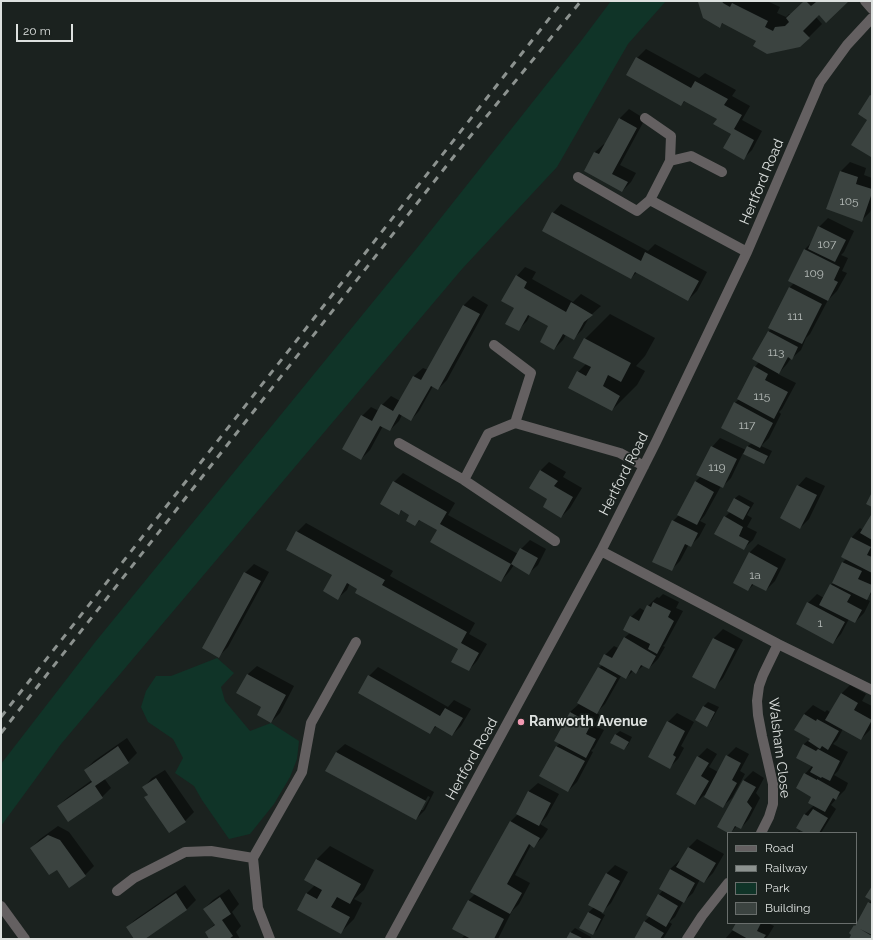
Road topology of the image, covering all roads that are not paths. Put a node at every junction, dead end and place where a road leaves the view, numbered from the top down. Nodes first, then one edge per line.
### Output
1 (865, 1) edge
2 (872, 9) edge
3 (872, 18) edge
4 (645, 118) dead end
5 (670, 161) junction
6 (722, 172) dead end
7 (578, 177) dead end
8 (650, 200) junction
9 (747, 252) junction
10 (494, 345) dead end
11 (515, 423) junction
12 (399, 443) dead end
13 (644, 466) junction
14 (464, 480) junction
15 (555, 541) dead end
16 (600, 551) junction
17 (356, 642) dead end
18 (778, 644) junction
19 (871, 688) edge
20 (762, 832) edge
21 (253, 858) junction
22 (727, 884) edge
23 (117, 891) dead end
24 (1, 906) edge
25 (25, 939) edge
26 (270, 939) edge
27 (390, 939) edge
28 (687, 939) edge

1 - 2 street
3 - 9 street, Hertford Road
4 - 5 street
5 - 6 street
5 - 8 street
7 - 8 street
8 - 9 street
9 - 13 street, Hertford Road
10 - 11 street
11 - 13 street
11 - 14 street
12 - 14 street
13 - 16 street, Hertford Road
14 - 15 street
16 - 18 street
16 - 27 street, Hertford Road
17 - 21 street
18 - 19 street
18 - 20 street, Walsham Close
21 - 23 street
21 - 26 street
22 - 28 street
24 - 25 street

